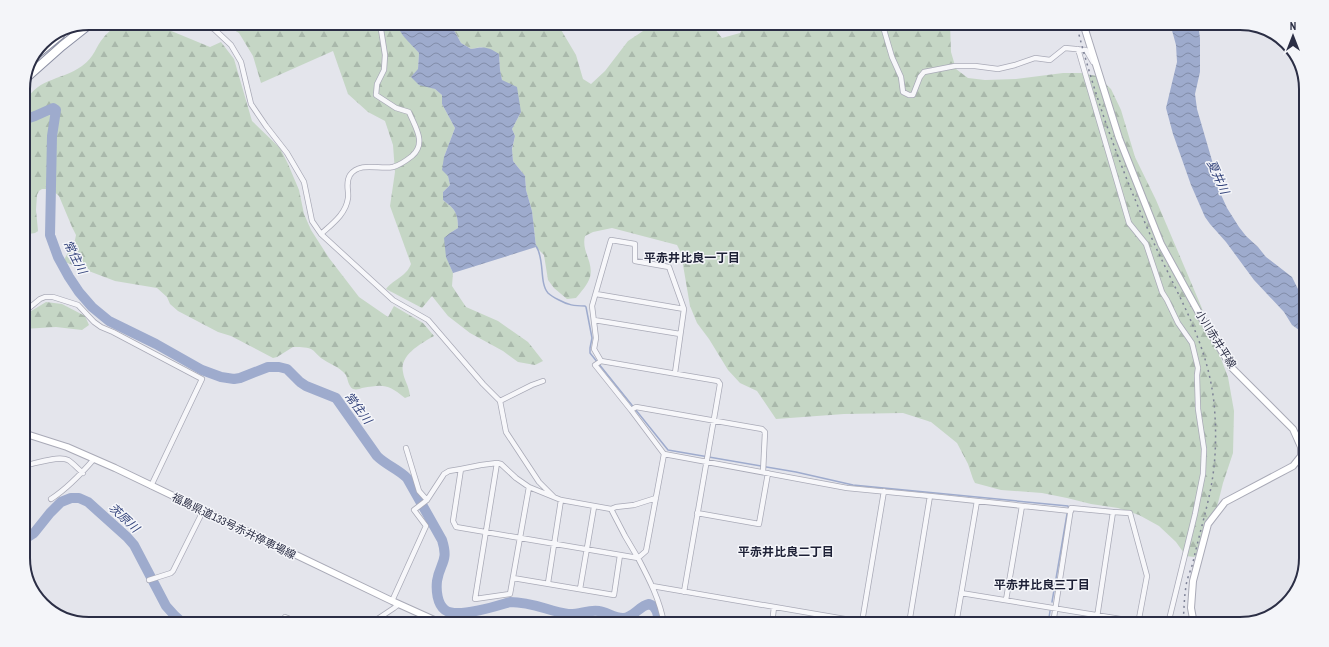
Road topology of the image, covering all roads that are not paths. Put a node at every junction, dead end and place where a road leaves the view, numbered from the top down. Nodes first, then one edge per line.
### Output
1 (215, 30) edge
2 (381, 30) edge
3 (884, 30) edge
4 (1085, 30) edge
5 (81, 31) edge
6 (1078, 49) junction
7 (1097, 65) junction
8 (32, 72) edge
9 (321, 234) junction
10 (596, 294) junction
11 (30, 307) edge
12 (684, 309) junction
13 (594, 320) junction
14 (680, 334) junction
15 (599, 362) junction
16 (675, 373) junction
17 (543, 381) dead end
18 (500, 400) junction
19 (633, 408) junction
20 (714, 420) junction
21 (30, 435) edge
22 (1299, 443) edge
23 (406, 448) dead end
24 (664, 454) junction
25 (706, 458) junction
26 (1299, 458) edge
27 (94, 459) junction
28 (497, 463) junction
29 (30, 464) edge
30 (461, 469) junction
31 (765, 470) junction
32 (83, 473) junction
33 (151, 486) junction
34 (529, 487) junction
35 (884, 491) junction
36 (930, 496) junction
37 (554, 497) junction
38 (656, 498) junction
39 (51, 499) dead end
40 (561, 500) junction
41 (426, 501) junction
42 (977, 501) junction
43 (1022, 506) junction
44 (594, 507) junction
45 (611, 509) junction
46 (203, 510) junction
47 (1071, 511) junction
48 (1113, 512) junction
49 (697, 513) junction
50 (486, 532) junction
51 (520, 537) junction
52 (554, 543) junction
53 (586, 549) junction
54 (620, 555) junction
55 (638, 558) junction
56 (513, 578) junction
57 (148, 580) dead end
58 (548, 584) junction
59 (652, 586) junction
60 (580, 589) junction
61 (684, 592) junction
62 (962, 593) junction
63 (1006, 600) junction
64 (392, 601) junction
65 (399, 604) junction
66 (774, 607) junction
67 (1056, 608) junction
68 (1097, 615) junction
69 (380, 617) edge
70 (428, 617) edge
71 (663, 617) edge
72 (773, 617) edge
73 (833, 617) edge
74 (863, 617) edge
75 (910, 617) edge
76 (957, 617) edge
77 (1054, 617) edge
78 (1108, 617) edge
79 (1140, 617) edge
80 (1170, 617) edge
81 (1193, 617) edge

1 - 9 street
2 - 9 street
3 - 6 street
4 - 7 main road, 小川赤井平線
5 - 8 highway
6 - 7 street
6 - 80 street
7 - 22 main road, 小川赤井平線
9 - 18 street
10 - 12 street
10 - 12 street
10 - 13 street
11 - 33 street
12 - 14 street
13 - 14 street
13 - 15 street
14 - 16 street
15 - 16 street
15 - 19 street
16 - 20 street
17 - 18 street
18 - 37 street
19 - 20 street
19 - 24 street
20 - 25 street
20 - 31 street
21 - 27 main road, 福島県道133号赤井停車場線
23 - 41 street
24 - 25 street
24 - 38 street
25 - 31 street
25 - 49 street
26 - 81 main road, 小川赤井平線
27 - 32 street
27 - 33 main road, 福島県道133号赤井停車場線
28 - 30 street
28 - 34 street
28 - 50 street
29 - 32 street
30 - 41 street
30 - 50 street
31 - 35 street
31 - 49 street
32 - 39 street
33 - 46 main road, 福島県道133号赤井停車場線
34 - 37 street
34 - 51 street
35 - 36 street
35 - 74 street
36 - 42 street
36 - 75 street
37 - 40 street
38 - 45 street
38 - 55 street
40 - 44 street
40 - 52 street
41 - 64 street
42 - 43 street
42 - 62 street
43 - 47 street
43 - 63 street
44 - 45 street
44 - 53 street
45 - 55 street
46 - 57 street
46 - 64 main road, 福島県道133号赤井停車場線
47 - 48 street
47 - 67 street
48 - 68 street
48 - 79 street
49 - 61 street
50 - 51 street
50 - 56 street
51 - 52 street
51 - 56 street
52 - 53 street
52 - 58 street
53 - 54 street
53 - 60 street
54 - 55 street
54 - 60 street
55 - 59 street
56 - 58 street
58 - 60 street
59 - 61 street
59 - 71 street
61 - 66 street
62 - 63 street
62 - 76 street
63 - 67 street
64 - 65 main road, 福島県道133号赤井停車場線
65 - 69 street
65 - 70 main road, 福島県道133号赤井停車場線
66 - 72 street
66 - 73 street
67 - 68 street
67 - 77 street
68 - 78 street

